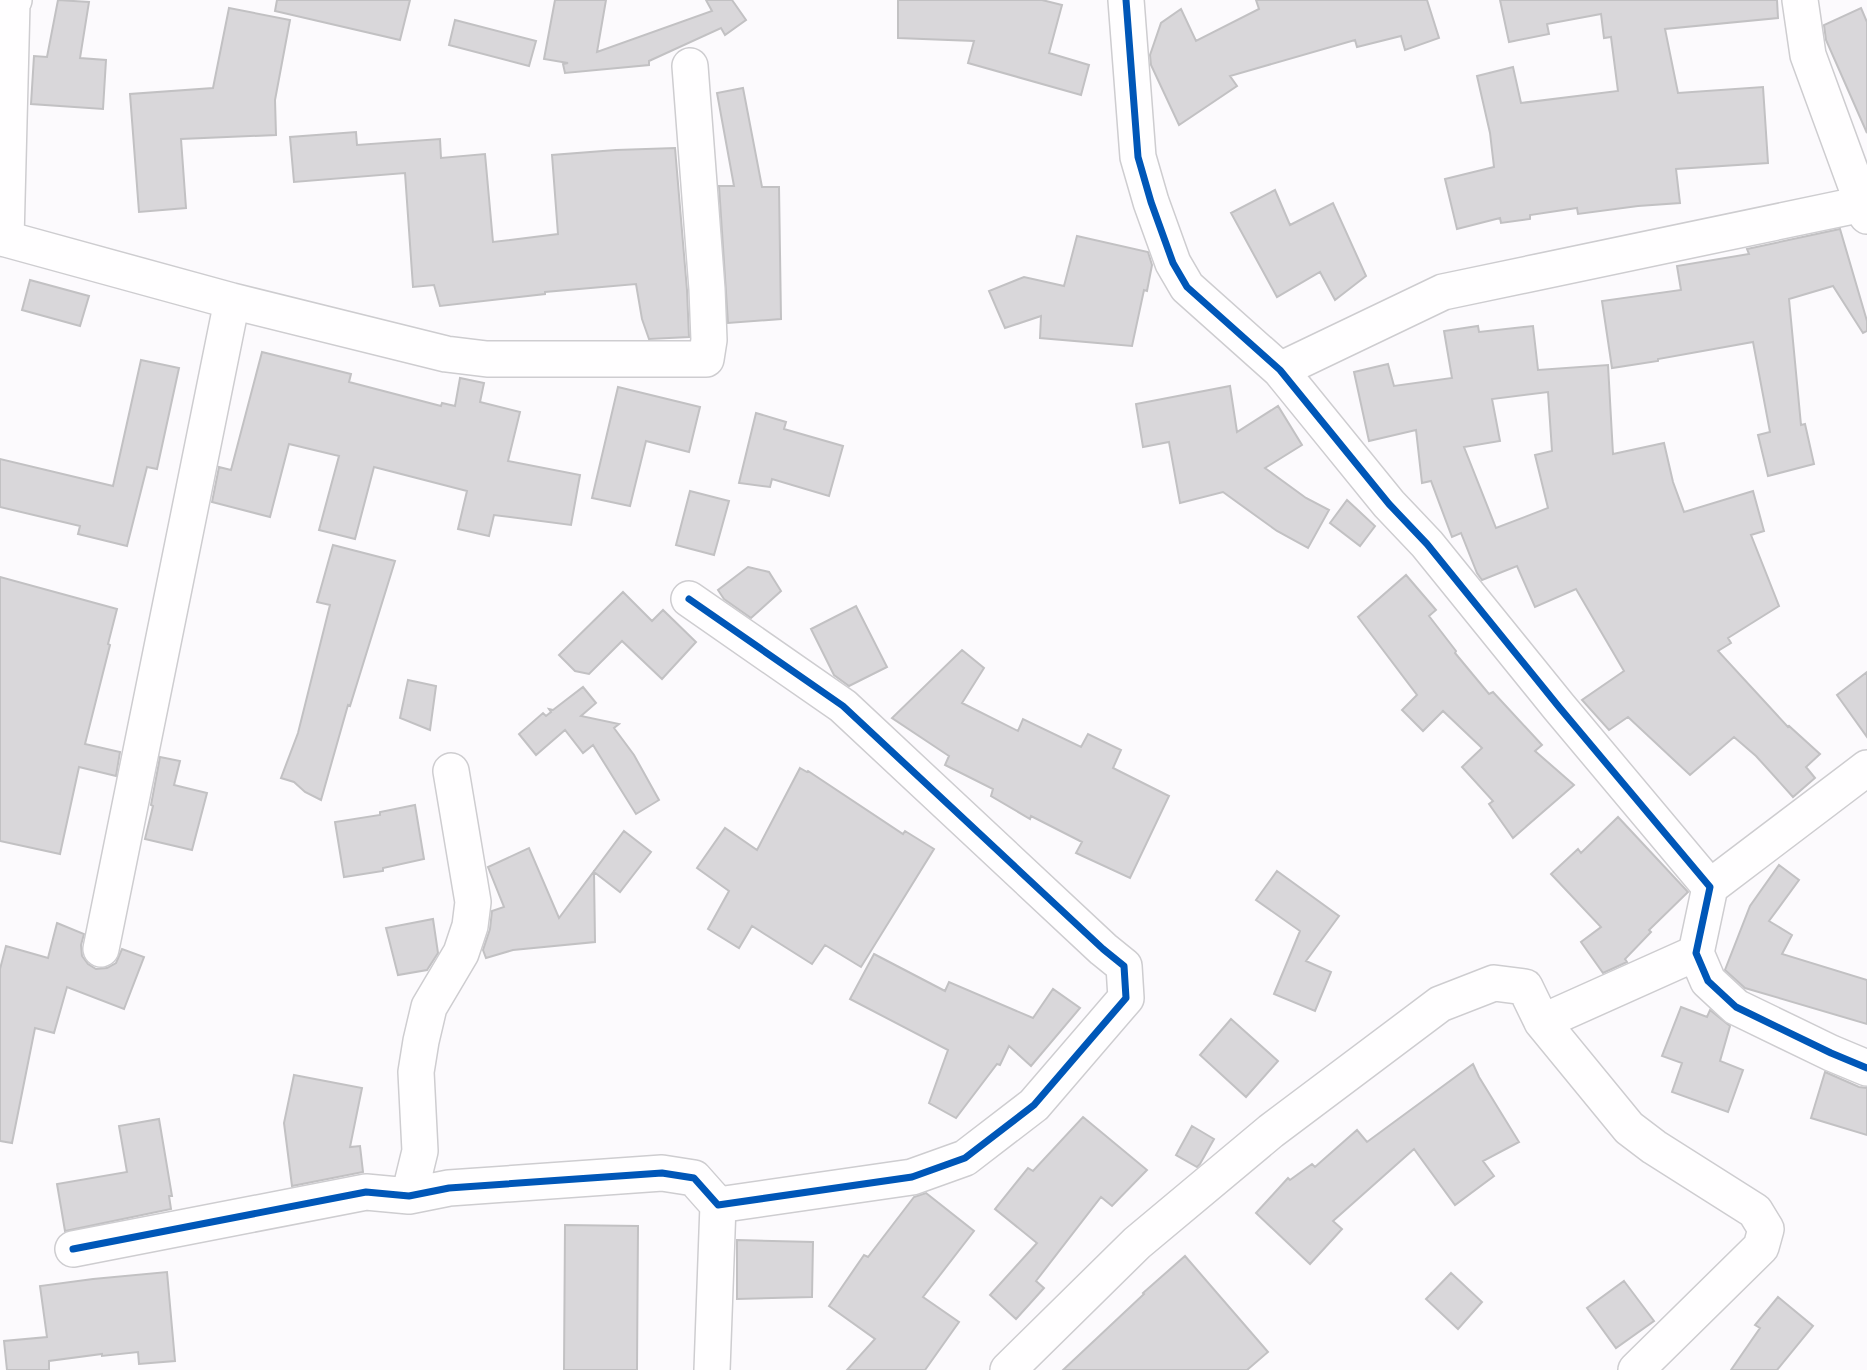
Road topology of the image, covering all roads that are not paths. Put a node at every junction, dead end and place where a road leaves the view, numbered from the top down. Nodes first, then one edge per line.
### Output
1 (15, 0) edge
2 (1126, 0) edge
3 (1800, 0) edge
4 (690, 66) dead end
5 (1866, 208) edge
6 (3, 239) edge
7 (232, 301) junction
8 (1280, 370) junction
9 (689, 599) dead end
10 (1867, 768) edge
11 (450, 771) dead end
12 (1710, 887) junction
13 (101, 949) dead end
14 (1696, 953) junction
15 (1542, 1022) junction
16 (1867, 1068) edge
17 (420, 1151) junction
18 (449, 1188) junction
19 (410, 1196) junction
20 (718, 1205) junction
21 (73, 1249) dead end
22 (712, 1370) edge
23 (1008, 1370) edge
24 (1636, 1370) edge

1 - 6 street
2 - 8 street
3 - 5 street
4 - 7 street
5 - 8 street
6 - 7 street
7 - 13 street
8 - 12 street
9 - 20 street
10 - 12 street
11 - 17 street
12 - 14 street
14 - 15 street
14 - 16 street
15 - 23 street
15 - 24 street
17 - 18 street
17 - 19 street
18 - 19 street
18 - 20 street
19 - 21 street
20 - 22 street

